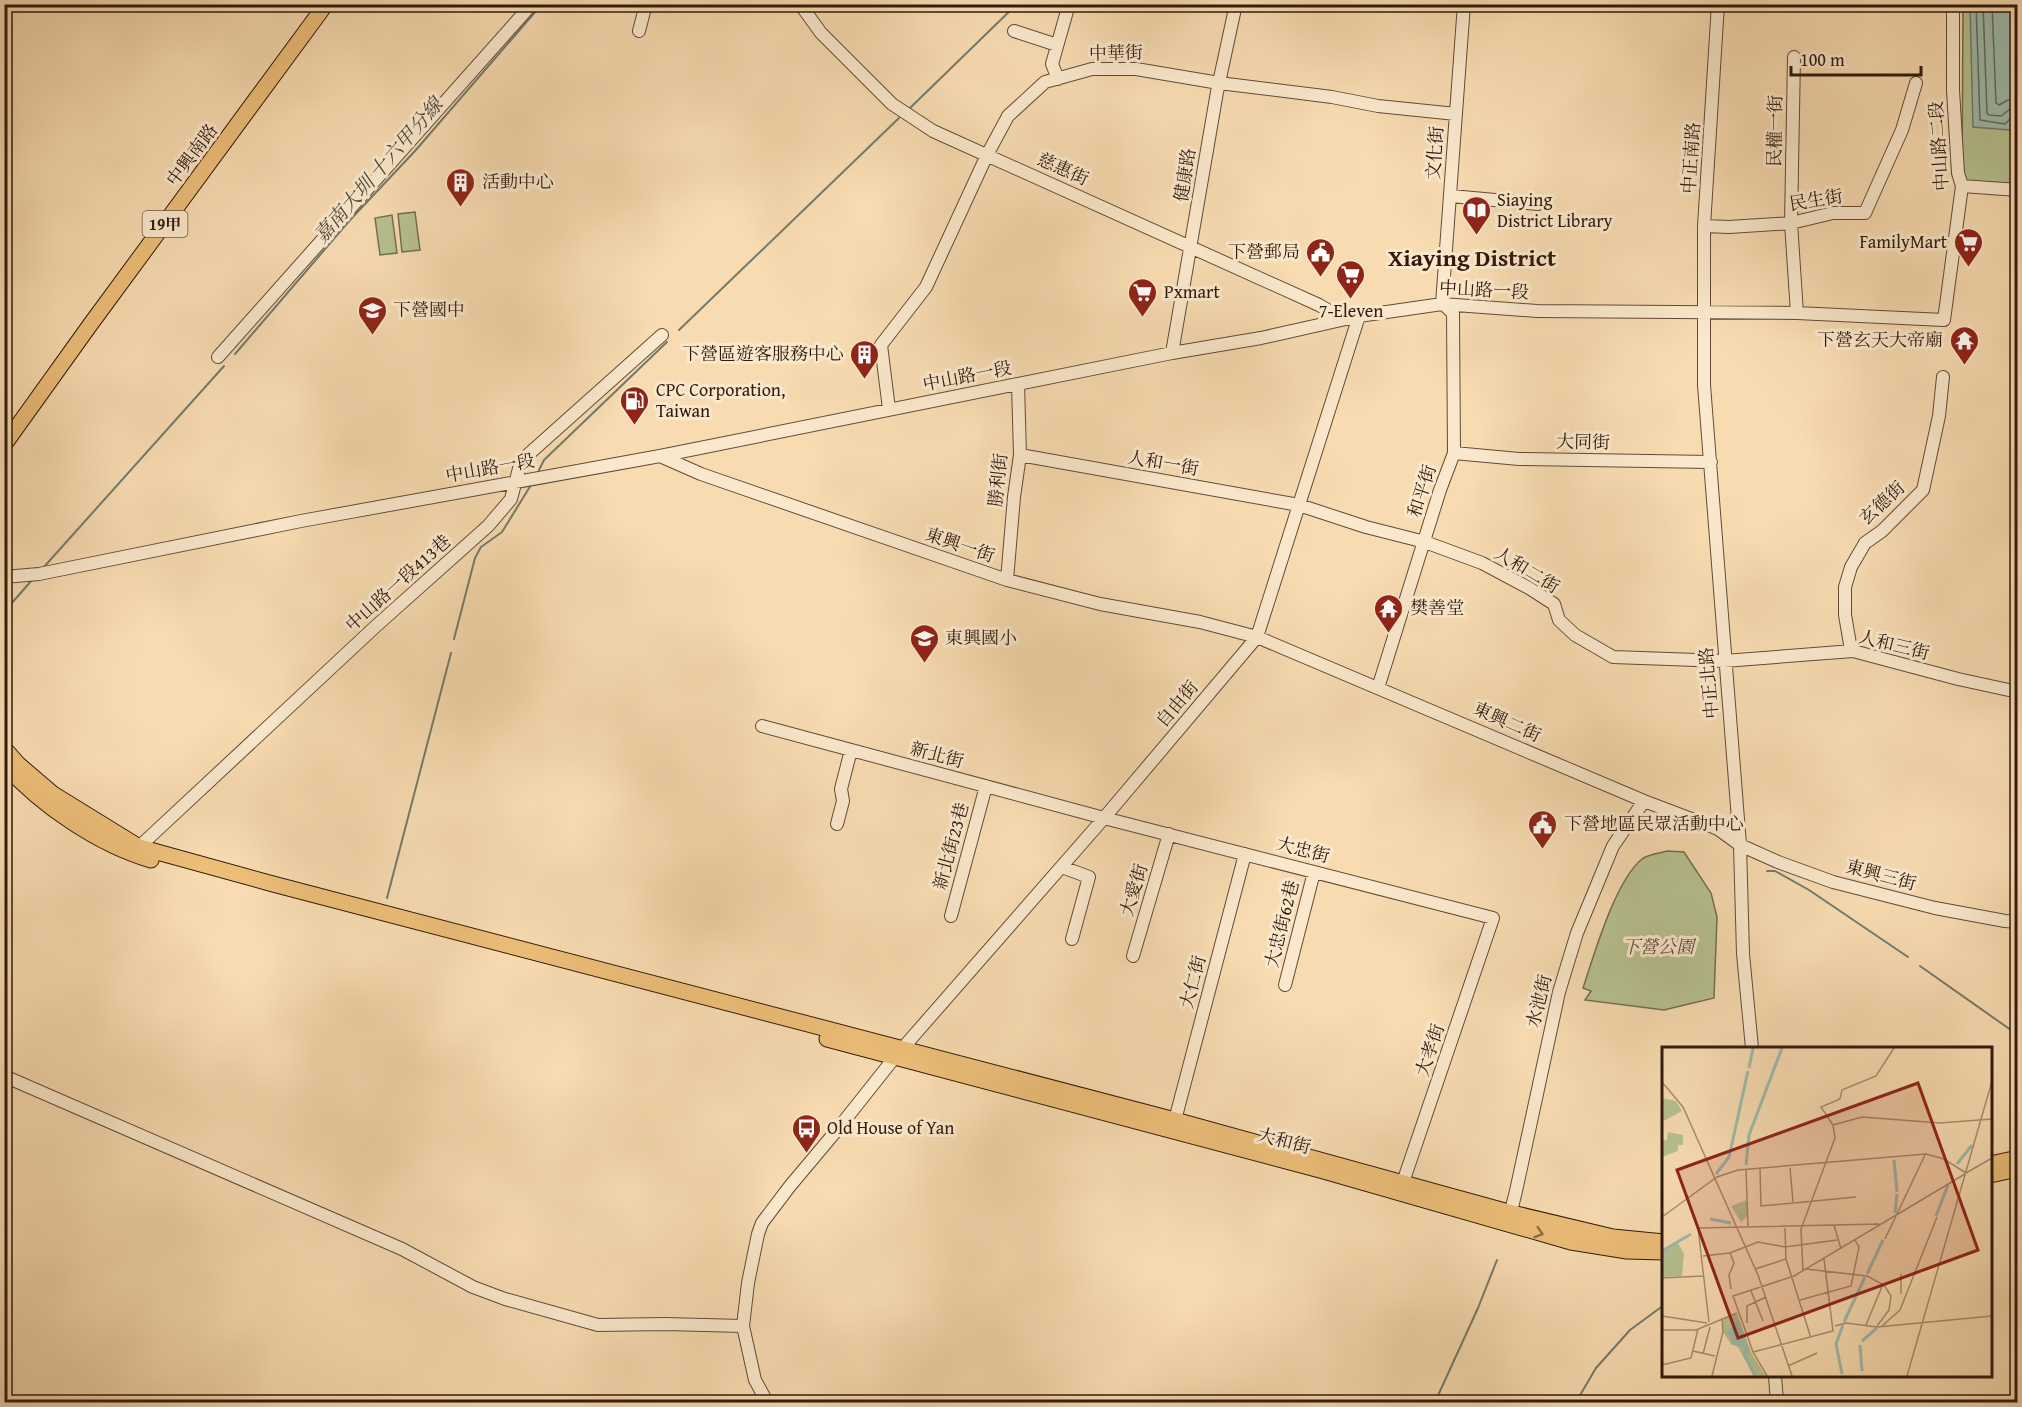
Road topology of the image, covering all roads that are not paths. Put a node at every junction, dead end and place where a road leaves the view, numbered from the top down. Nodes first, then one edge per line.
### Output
1 (326, 4) edge
2 (532, 4) edge
3 (646, 4) edge
4 (1069, 4) edge
5 (1236, 4) edge
6 (1464, 4) edge
7 (1718, 4) edge
8 (1953, 4) edge
9 (804, 6) edge
10 (639, 31) dead end
11 (1014, 31) dead end
12 (1058, 45) junction
13 (1794, 57) dead end
14 (1058, 79) junction
15 (1916, 82) dead end
16 (1219, 83) junction
17 (1456, 114) junction
18 (987, 155) junction
19 (1962, 186) junction
20 (2018, 190) edge
21 (1451, 196) junction
22 (1538, 204) dead end
23 (1791, 223) junction
24 (1704, 226) junction
25 (1191, 247) junction
26 (1442, 304) junction
27 (1797, 313) junction
28 (1703, 314) junction
29 (1359, 316) junction
30 (1944, 320) joint
31 (1330, 322) junction
32 (662, 335) dead end
33 (1172, 353) junction
34 (218, 357) dead end
35 (1943, 377) dead end
36 (1018, 384) junction
37 (889, 409) junction
38 (4, 445) edge
39 (1454, 453) junction
40 (1020, 455) junction
41 (660, 456) junction
42 (1711, 462) junction
43 (515, 481) junction
44 (1299, 506) junction
45 (1425, 542) junction
46 (4, 577) edge
47 (1007, 580) junction
48 (1257, 637) junction
49 (1853, 651) junction
50 (1724, 661) junction
51 (1378, 688) junction
52 (2018, 692) edge
53 (762, 726) dead end
54 (4, 748) edge
55 (851, 750) junction
56 (4, 764) edge
57 (986, 786) junction
58 (1644, 801) junction
59 (1104, 818) junction
60 (837, 824) dead end
61 (1169, 834) junction
62 (1740, 845) junction
63 (139, 847) junction
64 (1245, 854) junction
65 (1062, 867) junction
66 (1314, 872) junction
67 (951, 916) dead end
68 (1493, 918) joint
69 (2018, 922) edge
70 (1072, 939) dead end
71 (1133, 956) dead end
72 (1285, 985) dead end
73 (1752, 1047) edge
74 (899, 1053) junction
75 (4, 1076) edge
76 (1175, 1120) junction
77 (2018, 1158) edge
78 (1992, 1164) edge
79 (2018, 1169) edge
80 (1992, 1176) edge
81 (1401, 1187) junction
82 (1509, 1218) junction
83 (1662, 1242) edge
84 (1662, 1252) edge
85 (743, 1326) junction
86 (1775, 1377) edge
87 (767, 1402) edge
88 (1777, 1402) edge

1 - 38 main road, 中興南路 / 19甲
2 - 34 street
3 - 10 street
4 - 12 street
5 - 16 street, 健康路
6 - 17 street, 文化街
7 - 24 street, 中正南路
8 - 19 street, 中山路二段
9 - 18 street, 慈惠街
11 - 12 street
12 - 14 street
13 - 23 street, 民權一街
14 - 16 street, 中華街
14 - 18 street, 中華街
15 - 23 street, 民生街
16 - 17 street, 中華街
16 - 25 street, 健康路
17 - 21 street, 文化街
18 - 25 street, 慈惠街
18 - 37 street, 中華街
19 - 20 street
19 - 30 street, 中山路二段
21 - 22 street
21 - 26 street, 文化街
23 - 24 street, 民生街
23 - 27 street, 民權一街
24 - 28 street, 中正南路
25 - 31 street, 慈惠街
25 - 33 street, 健康路
26 - 28 street, 中山路一段
26 - 29 street, 中山路一段
26 - 39 street, 和平街
27 - 28 street, 中山路一段
27 - 30 street, 中山路一段
28 - 42 street, 中正北路
29 - 31 street, 中山路一段
29 - 44 street, 自由街
31 - 33 street, 中山路一段
32 - 43 street, 中山路一段413巷
33 - 36 street, 中山路一段
35 - 49 street, 玄德街
36 - 37 street, 中山路一段
36 - 40 street, 勝利街
37 - 41 street, 中山路一段
39 - 42 street, 大同街
39 - 45 street, 和平街
40 - 44 street, 人和一街
40 - 47 street, 勝利街
41 - 43 street, 中山路一段
41 - 47 street, 東興一街
42 - 50 street, 中正北路
43 - 46 street, 中山路一段
43 - 63 street, 中山路一段413巷
44 - 45 street, 人和二街
44 - 48 street, 自由街
45 - 50 street, 人和二街
45 - 51 street, 和平街
47 - 48 street, 東興一街
48 - 51 street, 東興二街
48 - 59 street, 自由街
49 - 50 street, 人和三街
49 - 52 street, 人和三街
50 - 62 street, 中正北路
51 - 58 street, 東興二街
53 - 55 street, 新北街
54 - 63 main road
55 - 57 street, 新北街
55 - 60 street
56 - 74 main road
57 - 59 street, 新北街
57 - 67 street, 新北街23巷
58 - 62 street, 東興二街
58 - 82 street, 水池街
59 - 61 street, 大忠街
59 - 65 street, 自由街
61 - 64 street, 大忠街
61 - 71 street, 大愛街
62 - 69 street, 東興三街
62 - 73 street, 中正北路
63 - 74 main road
64 - 66 street, 大忠街
64 - 76 street, 大仁街
65 - 70 street
65 - 74 street, 自由街
66 - 68 street, 大忠街
66 - 72 street, 大忠街62巷
68 - 81 street, 大孝街
74 - 76 main road, 大和街
74 - 81 main road, 大和街
74 - 85 street, 自由街
75 - 85 street
76 - 81 main road, 大和街
77 - 78 main road
79 - 80 main road
81 - 82 main road, 大和街
82 - 83 main road, 大和街
82 -> 84 main road, 大和街
85 - 87 street, 自由街
86 - 88 street

